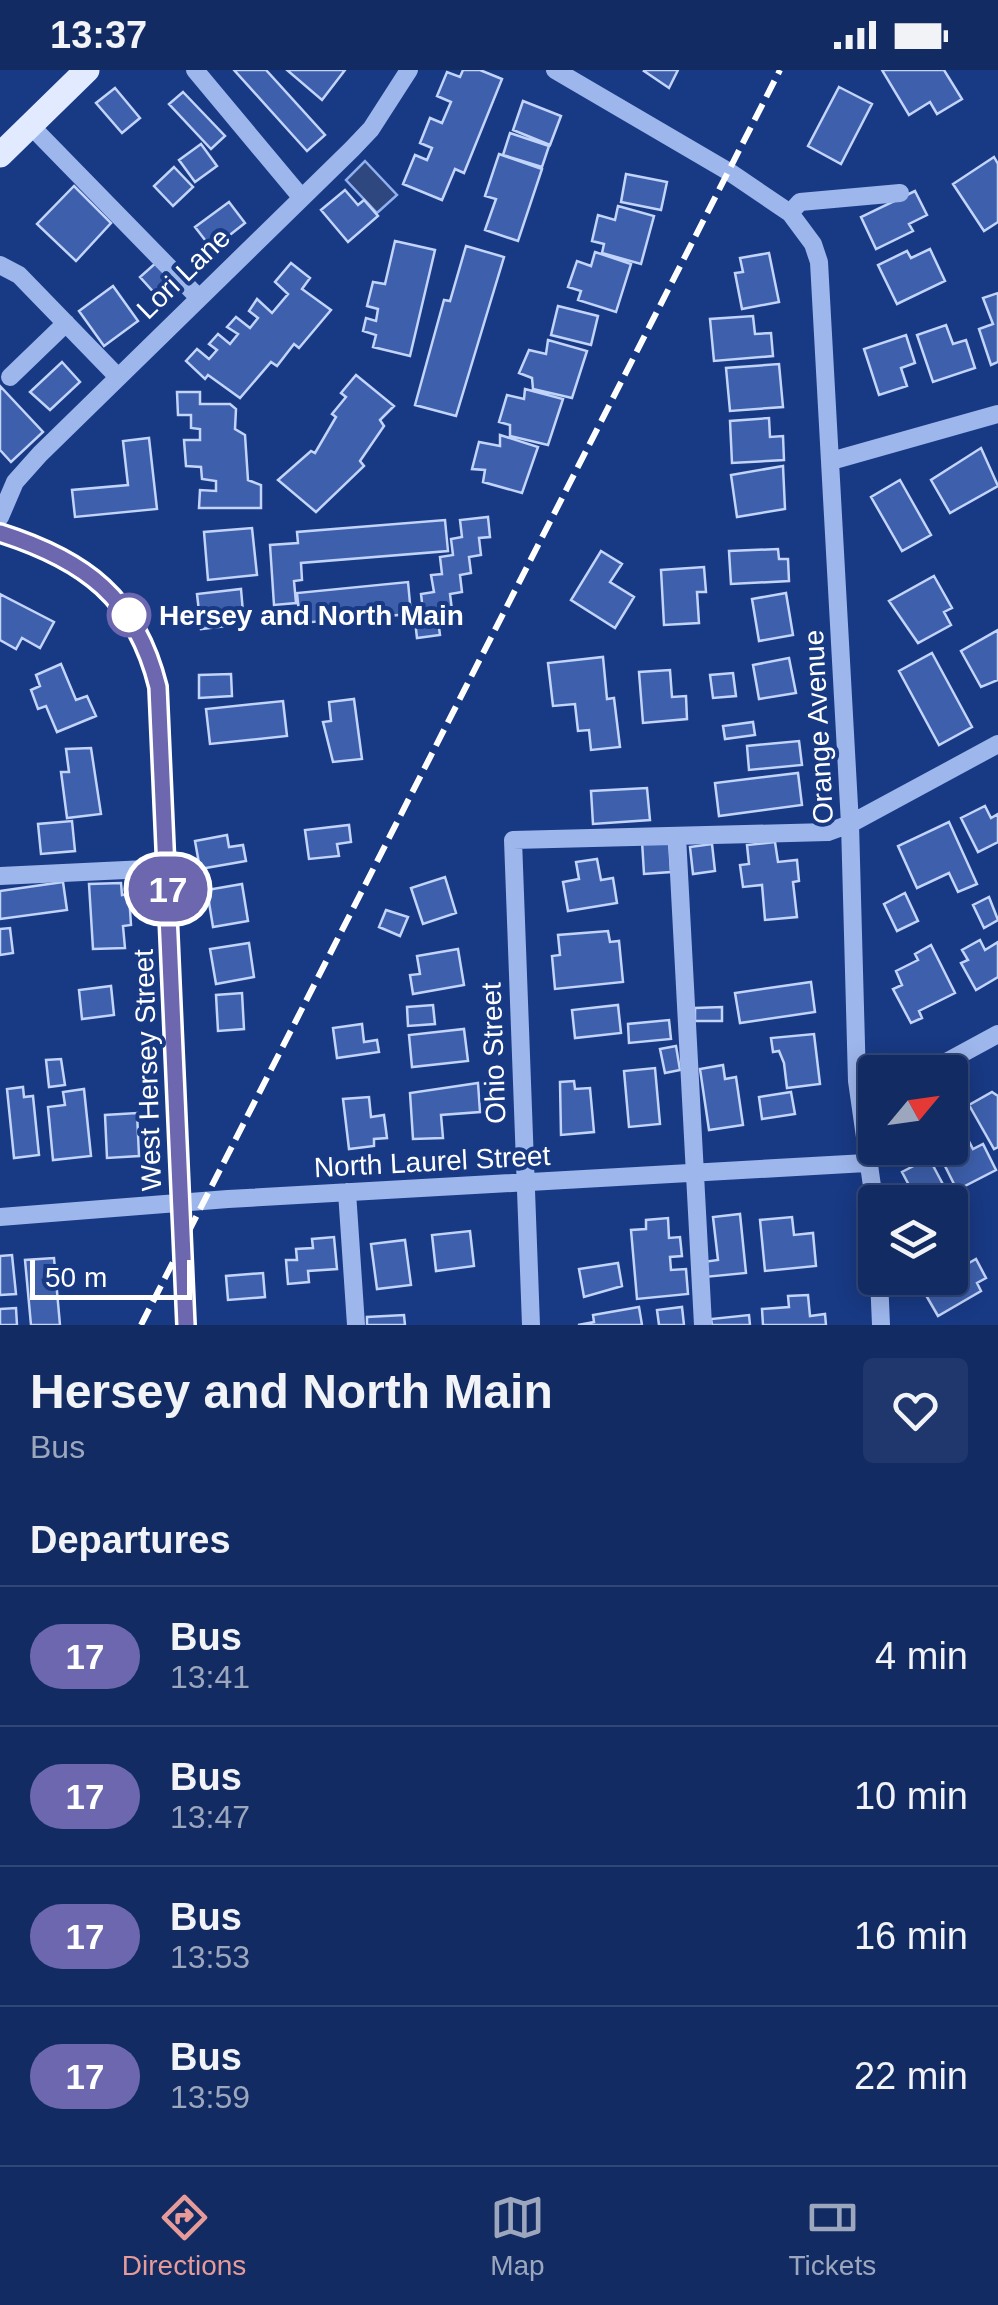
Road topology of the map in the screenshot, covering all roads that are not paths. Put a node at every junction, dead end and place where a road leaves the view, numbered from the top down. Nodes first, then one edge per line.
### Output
1 (87, 70) edge
2 (195, 70) edge
3 (408, 70) edge
4 (554, 70) edge
5 (31, 126) junction
6 (0, 154) edge
7 (900, 192) dead end
8 (301, 197) junction
9 (790, 214) junction
10 (0, 265) edge
11 (198, 297) junction
12 (66, 323) junction
13 (10, 376) dead end
14 (117, 376) junction
15 (998, 414) edge
16 (831, 462) junction
17 (0, 517) edge
18 (0, 533) edge
19 (998, 744) edge
20 (850, 824) junction
21 (678, 836) junction
22 (167, 868) junction
23 (0, 876) edge
24 (998, 1034) edge
25 (864, 1055) edge
26 (959, 1055) edge
27 (858, 1164) edge
28 (696, 1174) junction
29 (524, 1185) junction
30 (347, 1192) junction
31 (179, 1203) junction
32 (0, 1217) edge
33 (880, 1295) edge
34 (186, 1325) edge
35 (356, 1325) edge
36 (531, 1325) edge
37 (702, 1325) edge
38 (881, 1325) edge

1 - 5 main road
2 - 8 street
3 - 8 street, Lori Lane
4 - 9 street
5 - 6 main road
5 - 11 street
7 - 9 street
8 - 11 street, Lori Lane
9 - 16 street, Orange Avenue
10 - 12 street
11 - 14 street, Lori Lane
12 - 13 street
12 - 14 street
14 - 17 street, Lori Lane
15 - 16 street
16 - 20 street, Orange Avenue
18 - 22 street, West Hersey Street
19 - 20 street
20 - 21 street
20 - 25 street, Orange Avenue
21 - 28 street
21 - 29 street, Ohio Street
22 - 23 street
22 - 31 street, West Hersey Street
24 - 26 street
27 - 28 street, North Laurel Street
28 - 29 street, North Laurel Street
28 - 37 street
29 - 30 street, North Laurel Street
29 - 36 street, Ohio Street
30 - 31 street, North Laurel Street
30 - 35 street
31 - 32 street, North Laurel Street
31 - 34 street, West Hersey Street
33 - 38 street

